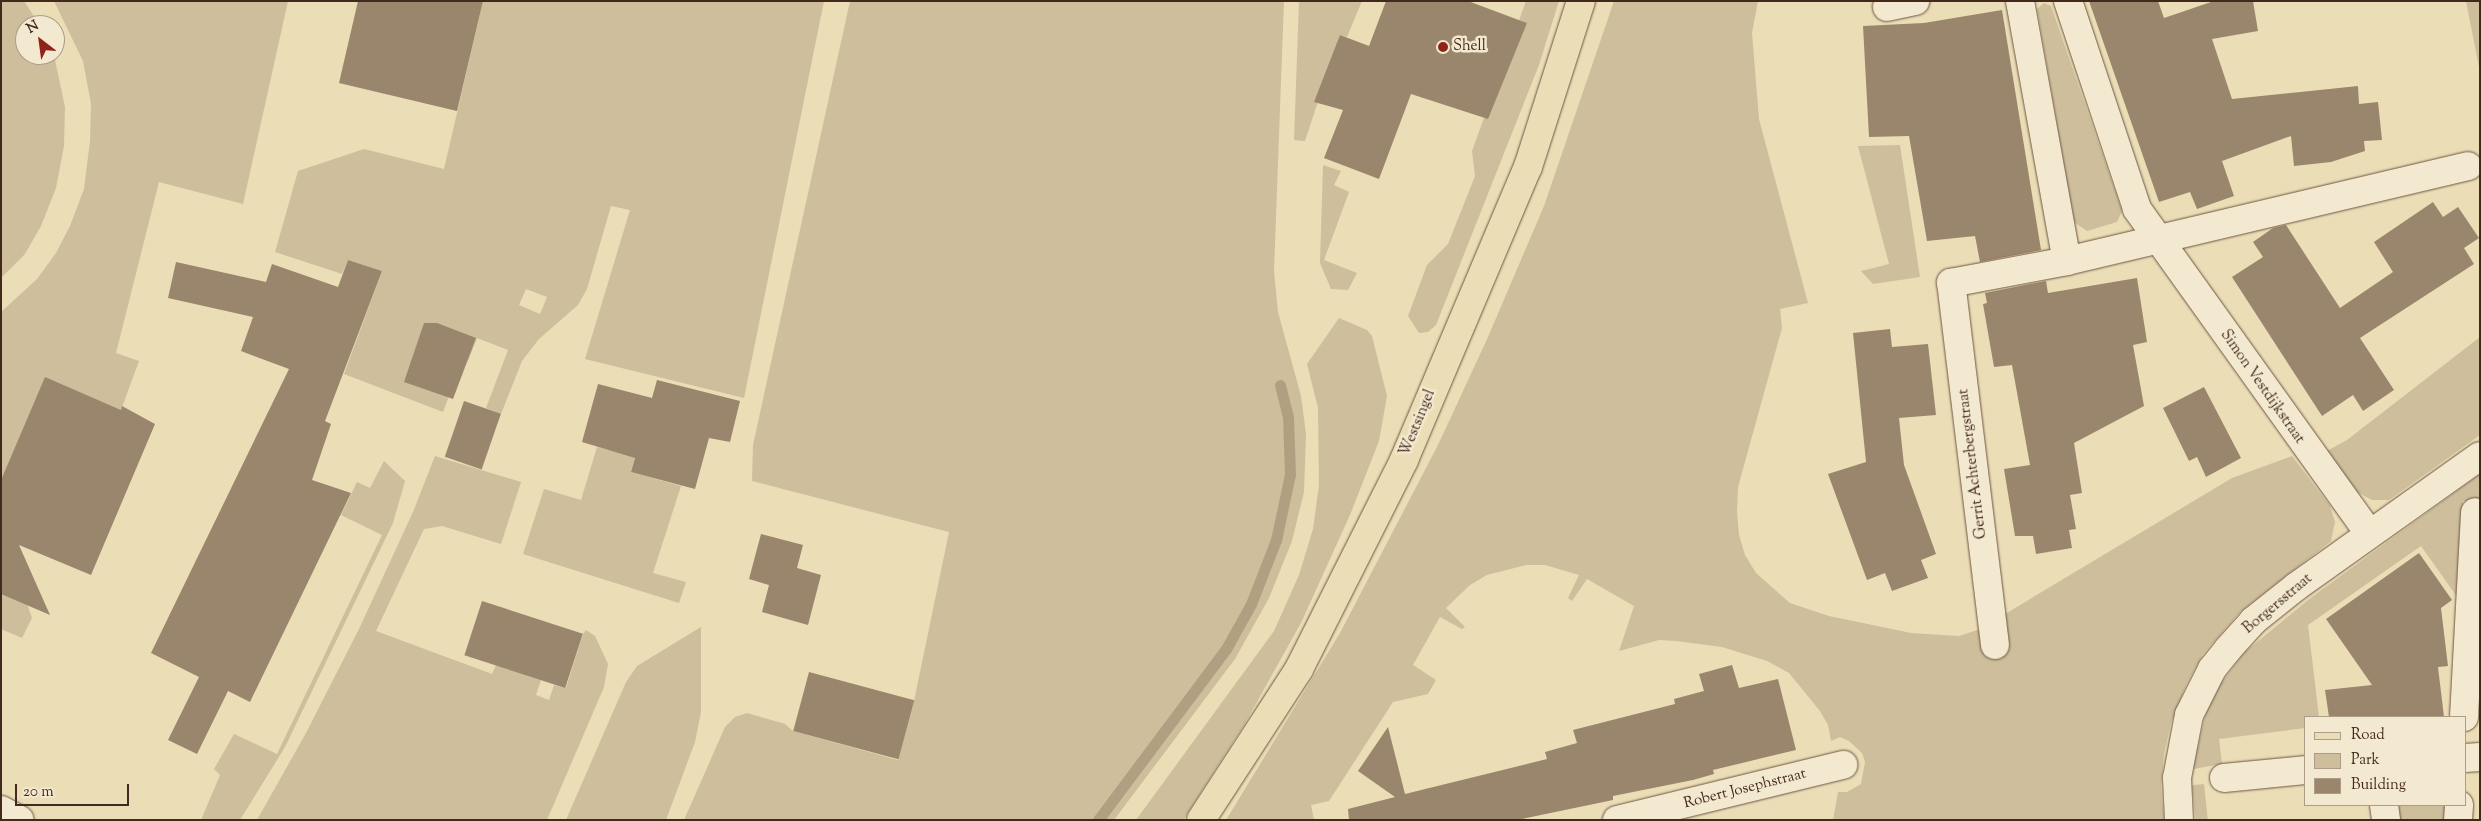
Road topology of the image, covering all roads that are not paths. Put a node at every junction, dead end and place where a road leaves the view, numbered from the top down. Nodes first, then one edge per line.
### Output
1 (1581, 1) edge
2 (1915, 1) edge
3 (2020, 1) edge
4 (2068, 1) edge
5 (1887, 8) dead end
6 (2468, 166) dead end
7 (2157, 239) junction
8 (2067, 261) junction
9 (2480, 456) edge
10 (2474, 512) dead end
11 (2369, 534) junction
12 (1995, 645) dead end
13 (2464, 716) edge
14 (2480, 757) edge
15 (2466, 758) edge
16 (1843, 765) dead end
17 (2304, 770) edge
18 (2224, 778) dead end
19 (2384, 806) edge
20 (2459, 806) edge
21 (1, 810) edge
22 (20, 820) edge
23 (1201, 820) edge
24 (1617, 820) edge
25 (2179, 820) edge
26 (2386, 820) edge
27 (2458, 820) edge

1 - 23 main road, Westsingel
2 - 5 street
3 - 8 street
4 - 7 street, Simon Vestdijkstraat
6 - 7 street
7 - 8 street
7 - 11 street, Simon Vestdijkstraat
8 - 12 street, Gerrit Achterbergstraat
9 - 11 street, Borgersstraat
10 - 13 street
11 - 25 street, Borgersstraat
14 - 15 street
16 - 24 street, Robert Josephstraat
17 - 18 street
19 - 26 street
20 - 27 street
21 - 22 street

